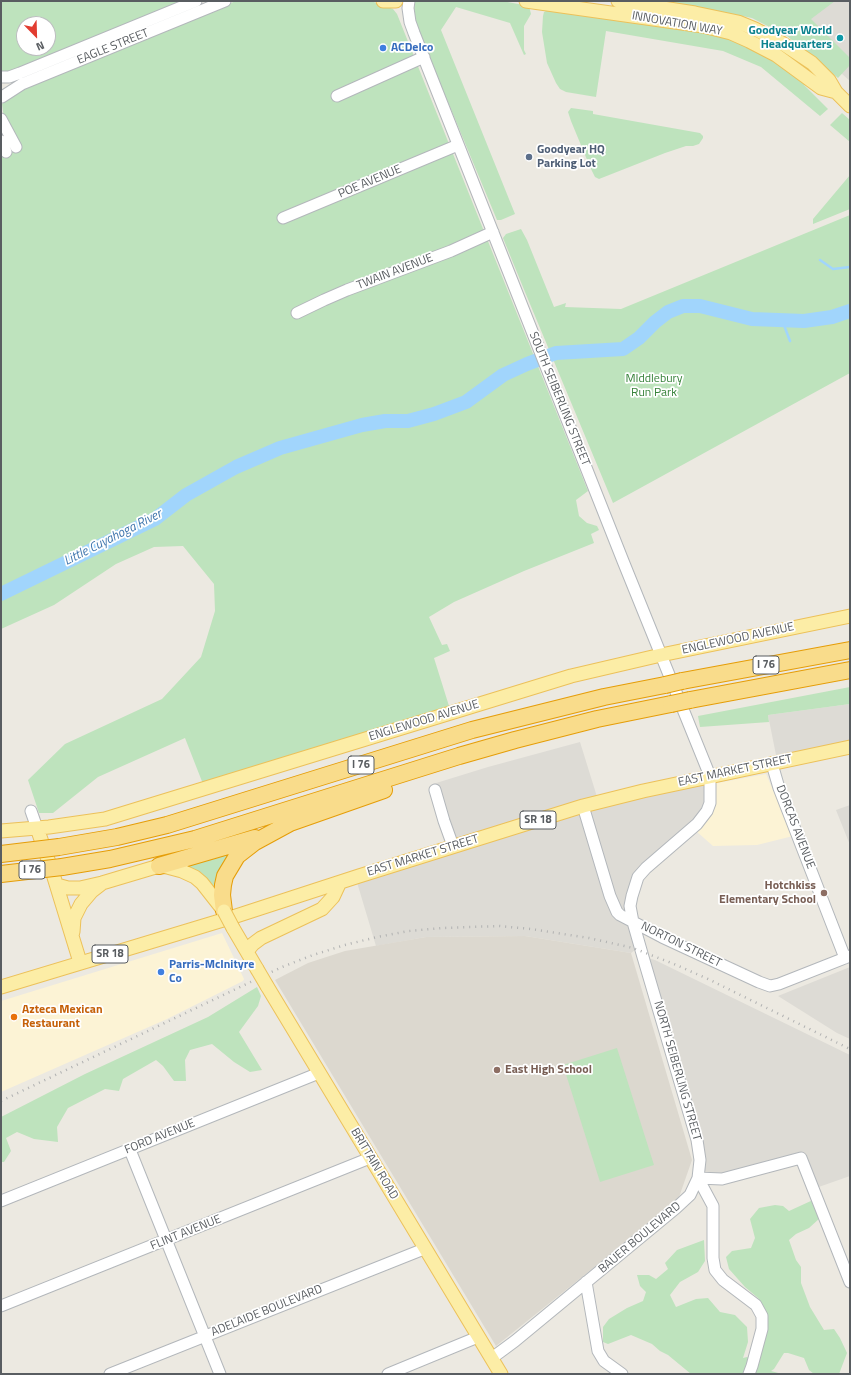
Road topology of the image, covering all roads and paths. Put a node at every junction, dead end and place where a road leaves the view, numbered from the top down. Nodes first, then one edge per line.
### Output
1 (196, 1) edge
2 (225, 1) edge
3 (383, 1) edge
4 (395, 1) edge
5 (409, 1) edge
6 (526, 1) edge
7 (618, 1) edge
8 (410, 22) junction
9 (424, 57) junction
10 (1, 77) edge
11 (836, 92) junction
12 (1, 95) edge
13 (338, 96) dead end
14 (850, 106) edge
15 (1, 119) edge
16 (1, 141) edge
17 (458, 145) junction
18 (283, 218) dead end
19 (493, 232) junction
20 (297, 313) dead end
21 (850, 616) edge
22 (850, 639) edge
23 (850, 650) edge
24 (661, 655) junction
25 (765, 666) junction
26 (850, 672) edge
27 (515, 740) junction
28 (850, 747) edge
29 (772, 764) junction
30 (710, 776) junction
31 (435, 790) dead end
32 (583, 806) junction
33 (31, 811) dead end
34 (37, 828) junction
35 (1, 831) edge
36 (268, 834) junction
37 (453, 846) junction
38 (1, 854) edge
39 (159, 866) junction
40 (1, 874) edge
41 (340, 882) junction
42 (102, 883) junction
43 (57, 885) junction
44 (224, 911) junction
45 (633, 922) junction
46 (73, 936) junction
47 (248, 953) junction
48 (848, 957) edge
49 (80, 962) junction
50 (1, 987) edge
51 (319, 1072) junction
52 (130, 1150) junction
53 (370, 1158) junction
54 (698, 1178) junction
55 (1, 1201) edge
56 (167, 1240) junction
57 (424, 1249) junction
58 (586, 1282) junction
59 (850, 1282) edge
60 (1, 1306) edge
61 (205, 1336) junction
62 (478, 1337) junction
63 (492, 1358) junction
64 (110, 1374) edge
65 (220, 1374) edge
66 (388, 1374) edge
67 (500, 1374) edge
68 (622, 1374) edge
69 (748, 1374) edge

1 - 10 street, EAGLE STREET
2 - 12 street, EAGLE STREET
3 - 4 main road
4 - 8 street, SOUTH SEIBERLING STREET
5 - 8 street, SOUTH SEIBERLING STREET
6 - 11 main road, INNOVATION WAY
7 - 11 main road, INNOVATION WAY
8 - 9 street, SOUTH SEIBERLING STREET
9 - 13 street
9 - 17 street, SOUTH SEIBERLING STREET
11 - 14 main road, INNOVATION WAY
15 - 16 street
17 - 18 street, POE AVENUE
17 - 19 street, SOUTH SEIBERLING STREET
19 - 20 street, TWAIN AVENUE
19 - 24 street, SOUTH SEIBERLING STREET
21 - 24 main road, ENGLEWOOD AVENUE
22 - 25 highway
23 - 25 highway, I 76
24 - 30 street, SOUTH SEIBERLING STREET
24 - 34 main road, ENGLEWOOD AVENUE
25 - 38 highway, I 76, bridge
26 - 27 highway, I 76, bridge
27 - 36 highway
27 - 40 highway, I 76, bridge
28 - 29 main road, EAST MARKET STREET / SR 18
29 - 30 main road, EAST MARKET STREET / SR 18
29 - 48 street, DORCAS AVENUE
30 - 32 main road, EAST MARKET STREET / SR 18
30 - 45 street, NORTH SEIBERLING STREET
31 - 37 street
32 - 37 main road, EAST MARKET STREET / SR 18
32 - 45 street, NORTON STREET
33 - 34 street
34 - 35 main road, ENGLEWOOD AVENUE
34 - 43 main road
36 - 39 highway
36 - 44 highway
37 - 41 main road, EAST MARKET STREET / SR 18
39 - 42 main road, BRITTAIN ROAD
39 - 44 main road, BRITTAIN ROAD
41 - 47 main road
41 - 49 main road, EAST MARKET STREET / SR 18
42 - 43 main road, BRITTAIN ROAD
42 - 46 main road
43 - 46 main road
44 - 47 main road, BRITTAIN ROAD, bridge
45 - 48 street, NORTON STREET
45 - 54 street, NORTH SEIBERLING STREET
46 - 49 main road
47 - 51 main road, BRITTAIN ROAD, bridge
49 - 50 main road, EAST MARKET STREET / SR 18
51 - 52 street, FORD AVENUE
51 - 53 main road, BRITTAIN ROAD
52 - 55 street, FORD AVENUE
52 - 56 street
53 - 56 street, FLINT AVENUE
53 - 57 main road, BRITTAIN ROAD
54 - 58 street, BAUER BOULEVARD
54 - 59 street
54 - 69 street
56 - 60 street, FLINT AVENUE
56 - 61 street
57 - 61 street, ADELAIDE BOULEVARD
57 - 62 main road, BRITTAIN ROAD
58 - 63 street, BAUER BOULEVARD
58 - 68 street
61 - 64 street, ADELAIDE BOULEVARD
61 - 65 street
62 - 63 main road, BRITTAIN ROAD
62 - 66 street
63 - 67 main road, BRITTAIN ROAD

